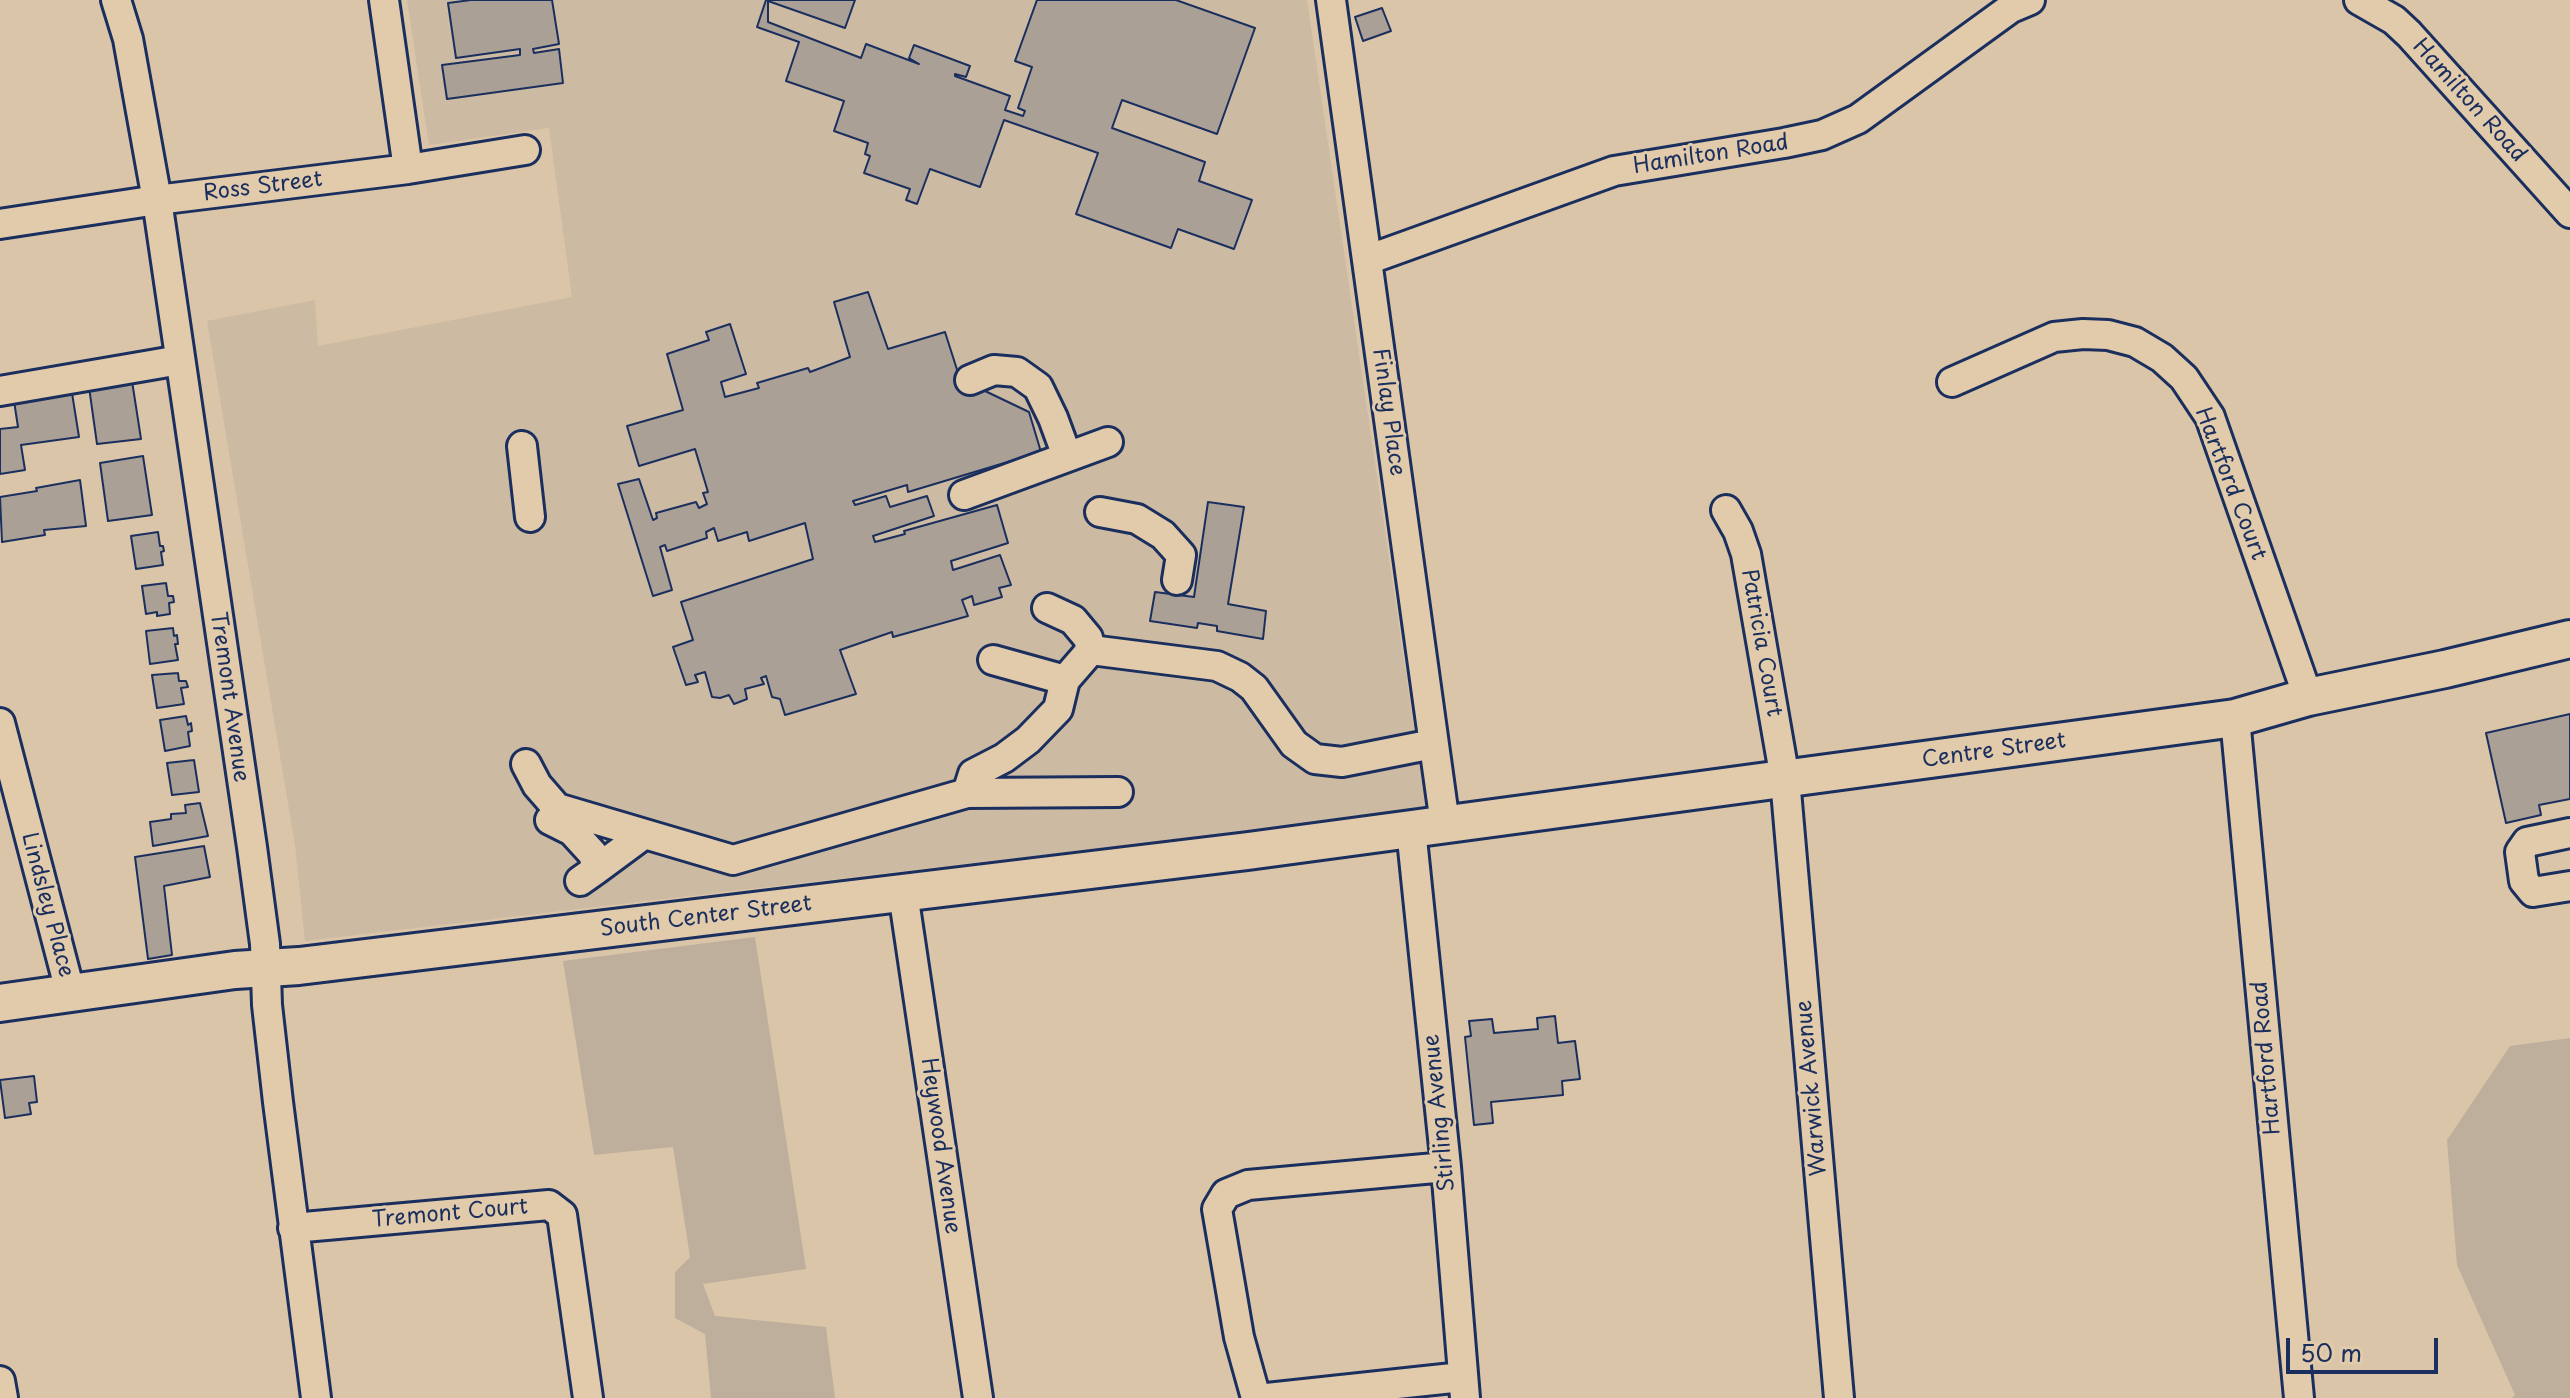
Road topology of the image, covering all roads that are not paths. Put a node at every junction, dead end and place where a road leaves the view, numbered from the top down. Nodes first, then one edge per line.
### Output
1 (116, 0) edge
2 (384, 0) edge
3 (1331, 0) edge
4 (2030, 0) edge
5 (2359, 0) edge
6 (2398, 10) edge
7 (525, 150) dead end
8 (408, 169) junction
9 (157, 200) junction
10 (2570, 213) edge
11 (0, 224) edge
12 (1367, 260) junction
13 (180, 360) junction
14 (970, 380) dead end
15 (1952, 382) dead end
16 (0, 391) edge
17 (1108, 442) dead end
18 (522, 446) dead end
19 (1067, 456) junction
20 (964, 495) dead end
21 (1726, 510) dead end
22 (1100, 512) dead end
23 (530, 517) dead end
24 (1177, 580) dead end
25 (1047, 608) dead end
26 (2570, 639) edge
27 (1091, 650) junction
28 (993, 660) dead end
29 (1065, 680) junction
30 (2308, 697) junction
31 (2235, 718) junction
32 (0, 723) edge
33 (1433, 744) junction
34 (526, 764) dead end
35 (1785, 779) junction
36 (1118, 792) dead end
37 (967, 793) junction
38 (550, 820) dead end
39 (1428, 826) junction
40 (2570, 833) edge
41 (643, 835) junction
42 (2570, 886) edge
43 (903, 893) junction
44 (266, 969) junction
45 (71, 995) junction
46 (0, 1003) edge
47 (1446, 1167) junction
48 (293, 1228) junction
49 (0, 1381) edge
50 (1464, 1388) edge
51 (3, 1398) edge
52 (316, 1398) edge
53 (588, 1398) edge
54 (978, 1398) edge
55 (1256, 1398) edge
56 (1267, 1398) edge
57 (1839, 1398) edge
58 (2299, 1398) edge

1 - 9 street, Tremont Avenue
2 - 8 street
3 - 12 street, Finlay Place
4 - 12 street, Hamilton Road
5 - 6 street, Hamilton Road
6 - 10 street, Hamilton Road
7 - 8 street, Ross Street
8 - 9 street, Ross Street
9 - 11 street, Ross Street
9 - 13 street, Tremont Avenue
12 - 33 street, Finlay Place
13 - 16 street
13 - 44 street, Tremont Avenue
14 - 19 street
15 - 30 street, Hartford Court
17 - 19 street
18 - 23 street
19 - 20 street
21 - 35 street, Patricia Court
22 - 24 street
25 - 27 street
26 - 30 main road, Centre Street
27 - 29 street
27 - 33 street
28 - 29 street
29 - 37 street
30 - 31 main road, Centre Street
31 - 35 main road, Centre Street
31 - 58 street, Hartford Road
32 - 45 street, Lindsley Place
33 - 39 street, Finlay Place
34 - 41 street
35 - 39 main road, Centre Street
35 - 57 street, Warwick Avenue
36 - 37 street
37 - 41 street
38 - 41 street
39 - 43 main road, South Center Street
39 - 47 street, Stirling Avenue
40 - 42 street
43 - 44 main road, South Center Street
43 - 54 street, Heywood Avenue
44 - 45 main road, South Center Street
44 - 48 street, Tremont Avenue
45 - 46 main road, South Center Street
47 - 50 street, Stirling Avenue
47 - 55 street
48 - 52 street, Tremont Avenue
48 - 53 street, Tremont Court
49 - 51 street
50 - 56 street

